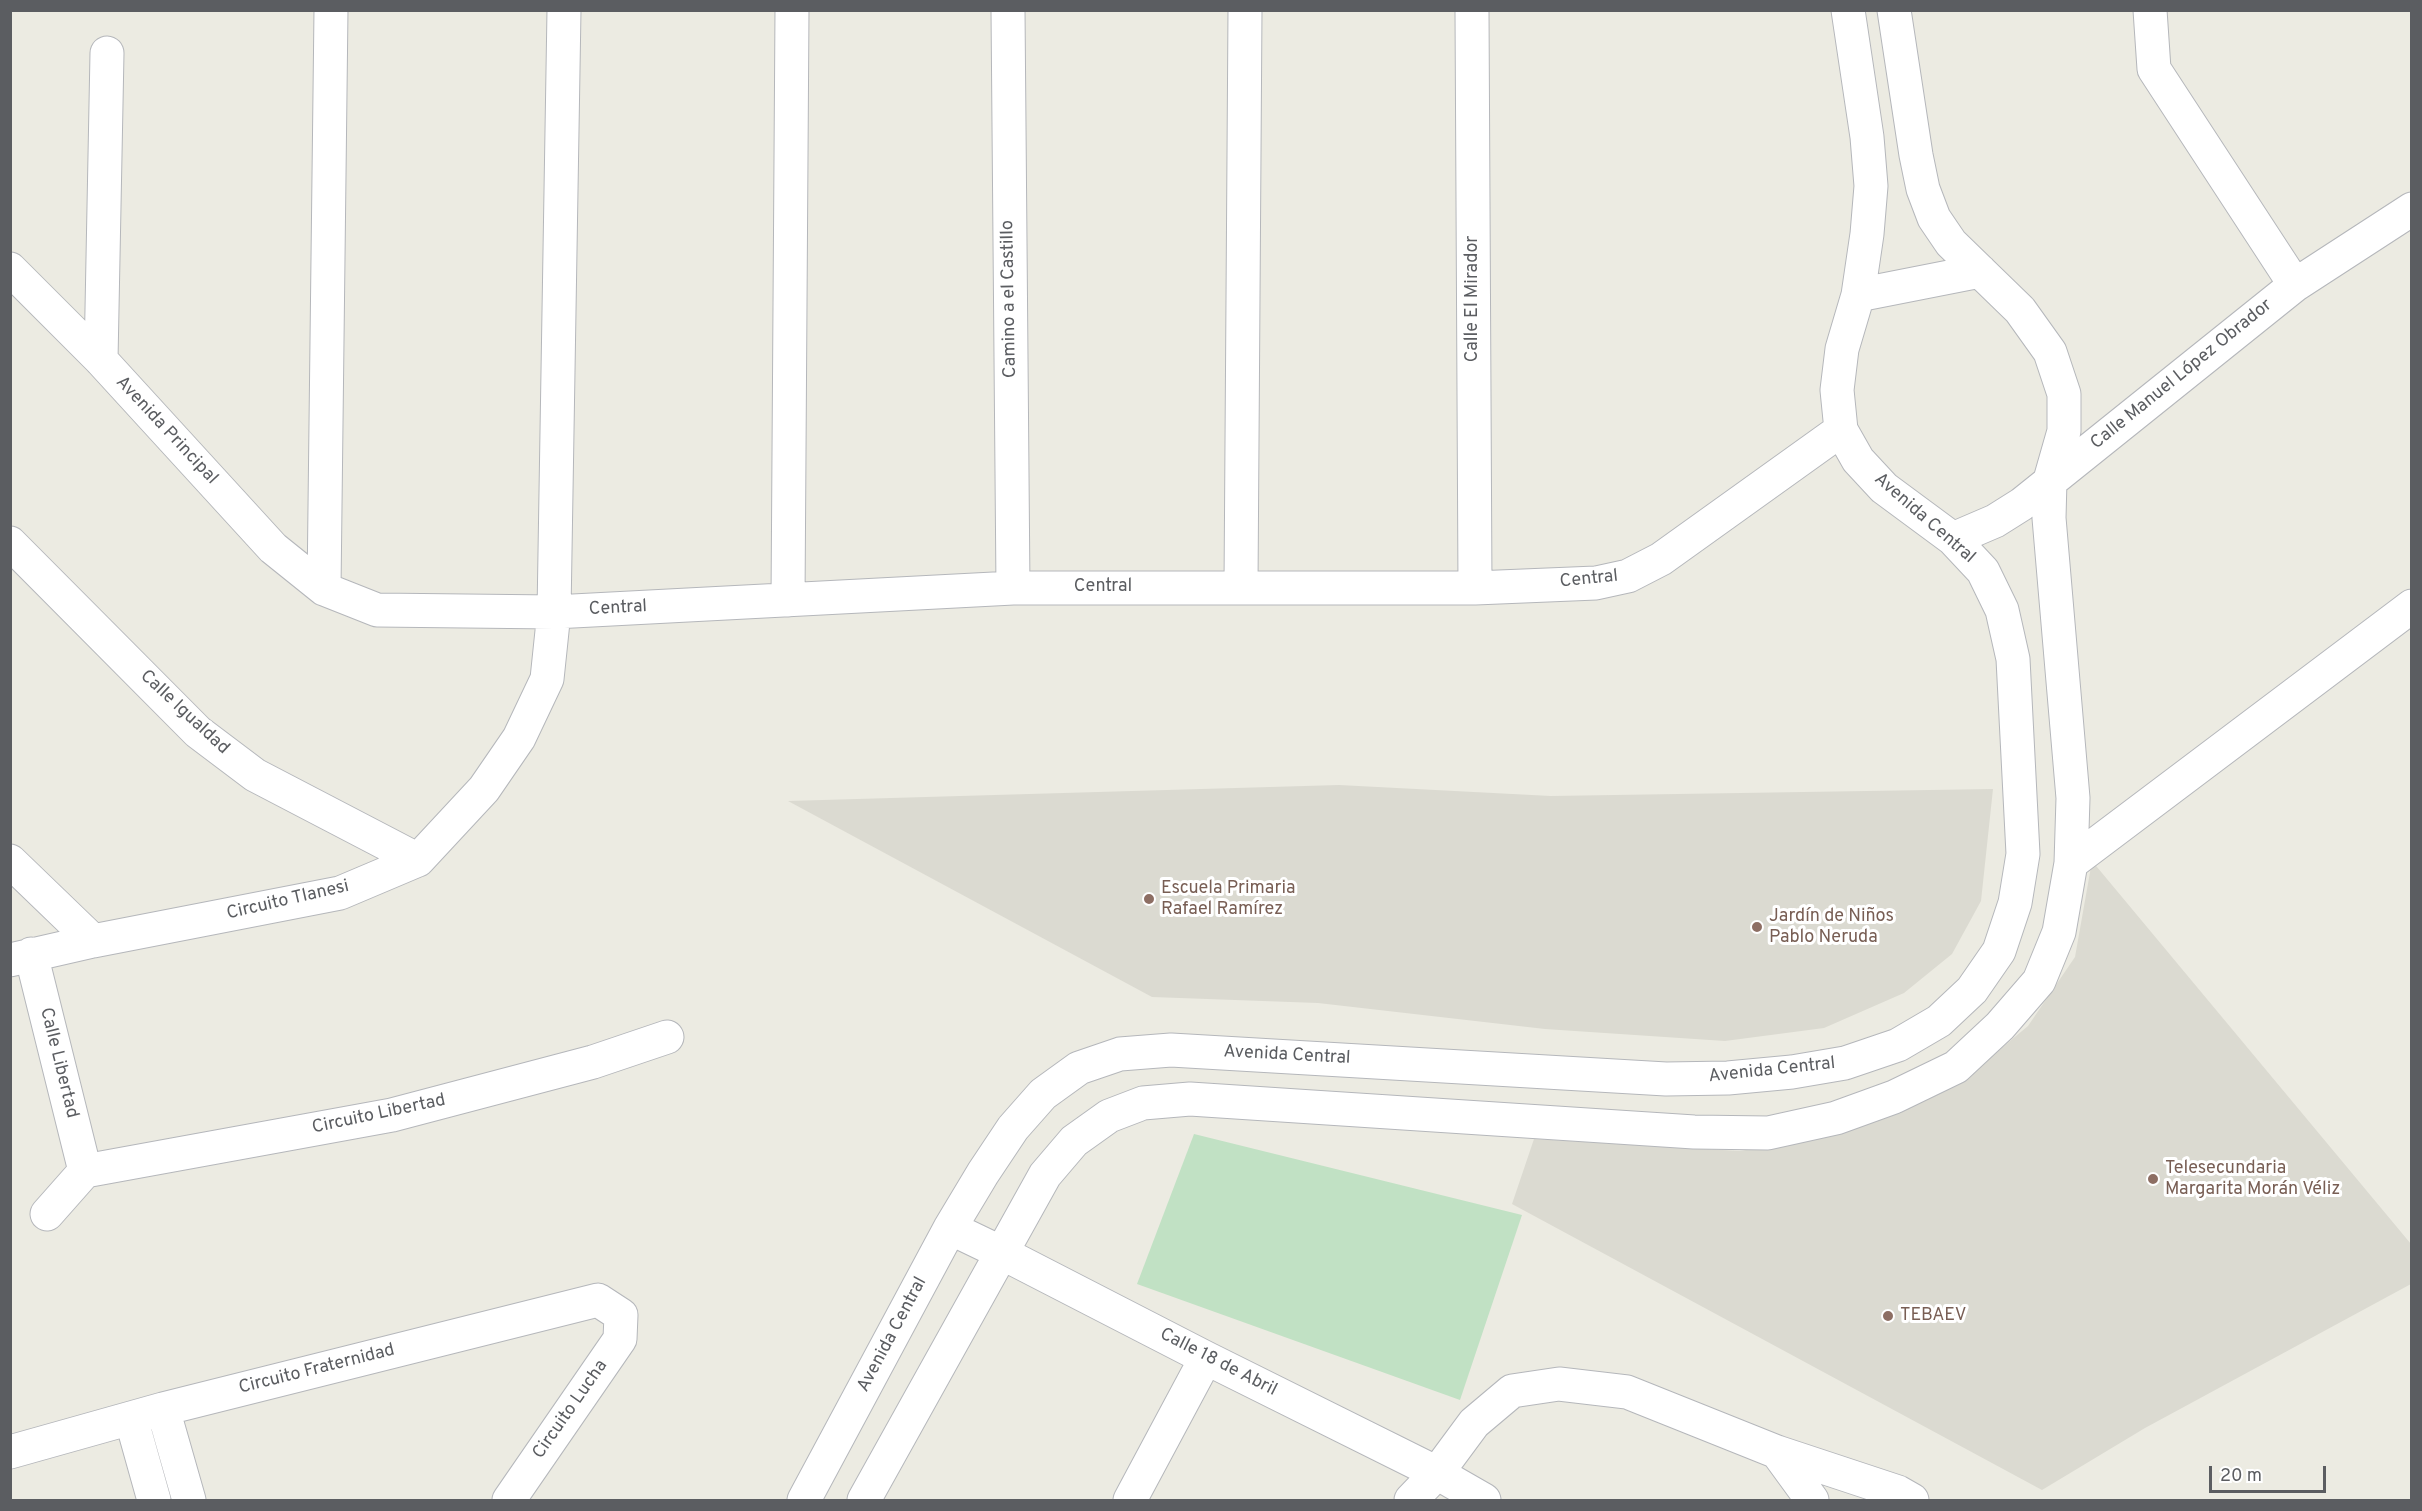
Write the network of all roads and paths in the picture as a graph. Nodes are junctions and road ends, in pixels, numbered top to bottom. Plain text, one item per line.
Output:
1 (331, 10) edge
2 (564, 10) edge
3 (792, 10) edge
4 (1008, 10) edge
5 (1245, 10) edge
6 (1472, 10) edge
7 (1848, 10) edge
8 (1894, 10) edge
9 (2150, 10) edge
10 (107, 52) dead end
11 (2412, 209) edge
12 (10, 269) edge
13 (1980, 271) junction
14 (2295, 285) junction
15 (1858, 295) junction
16 (101, 360) junction
17 (1840, 430) junction
18 (2050, 480) junction
19 (1953, 539) junction
20 (10, 543) edge
21 (1240, 586) junction
22 (1013, 588) junction
23 (1475, 588) junction
24 (324, 589) junction
25 (788, 600) junction
26 (2412, 606) edge
27 (554, 612) junction
28 (418, 860) junction
29 (10, 861) edge
30 (2071, 863) junction
31 (93, 941) junction
32 (21, 957) edge
33 (667, 1037) dead end
34 (85, 1171) junction
35 (47, 1214) dead end
36 (951, 1228) junction
37 (1002, 1252) junction
38 (621, 1315) joint
39 (1206, 1359) junction
40 (163, 1409) junction
41 (131, 1418) junction
42 (10, 1452) edge
43 (1777, 1452) junction
44 (1437, 1473) junction
45 (154, 1500) edge
46 (189, 1500) edge
47 (509, 1500) edge
48 (804, 1500) edge
49 (864, 1500) edge
50 (1130, 1500) edge
51 (1411, 1500) edge
52 (1484, 1500) edge
53 (1812, 1500) edge
54 (1912, 1500) edge

1 - 24 street
2 - 27 street, Circuito Tlanesi
3 - 25 street
4 - 22 street, Camino a el Castillo
5 - 21 street
6 - 23 street, Calle El Mirador
7 - 15 street, Avenida Central
8 - 13 street
9 - 14 street
10 - 16 street
11 - 14 street, Calle Manuel López Obrador
12 - 16 street, Avenida Principal
13 - 15 street
13 - 18 street
14 - 18 street, Calle Manuel López Obrador
15 - 17 street, Avenida Central
16 - 24 street, Avenida Principal
17 - 19 street, Avenida Central
17 - 23 street, Central
18 - 19 street, Calle Manuel López Obrador
18 - 30 street
19 - 36 street, Avenida Central
20 - 28 street, Calle Igualdad
21 - 22 street, Central
21 - 23 street, Central
22 - 25 street, Central
24 - 27 street, Central
25 - 27 street, Central
26 - 30 street
27 - 28 street, Circuito Tlanesi
28 - 31 street, Circuito Tlanesi
29 - 31 street
30 - 37 street
31 - 32 street, Circuito Tlanesi
32 - 34 street, Calle Libertad
33 - 34 street, Circuito Libertad
34 - 35 street
36 - 37 street, Calle 18 de Abril
36 - 48 street, Avenida Central
37 - 39 street, Calle 18 de Abril
37 - 49 street
38 - 40 street, Circuito Fraternidad
38 - 47 street, Circuito Lucha
39 - 44 street, Calle 18 de Abril
39 - 50 street
40 - 41 street, Circuito Fraternidad
40 - 46 street
41 - 42 street, Circuito Fraternidad
41 - 45 street
43 - 44 street
43 - 53 street
43 - 54 street
44 - 51 street
44 - 52 street, Calle 18 de Abril

